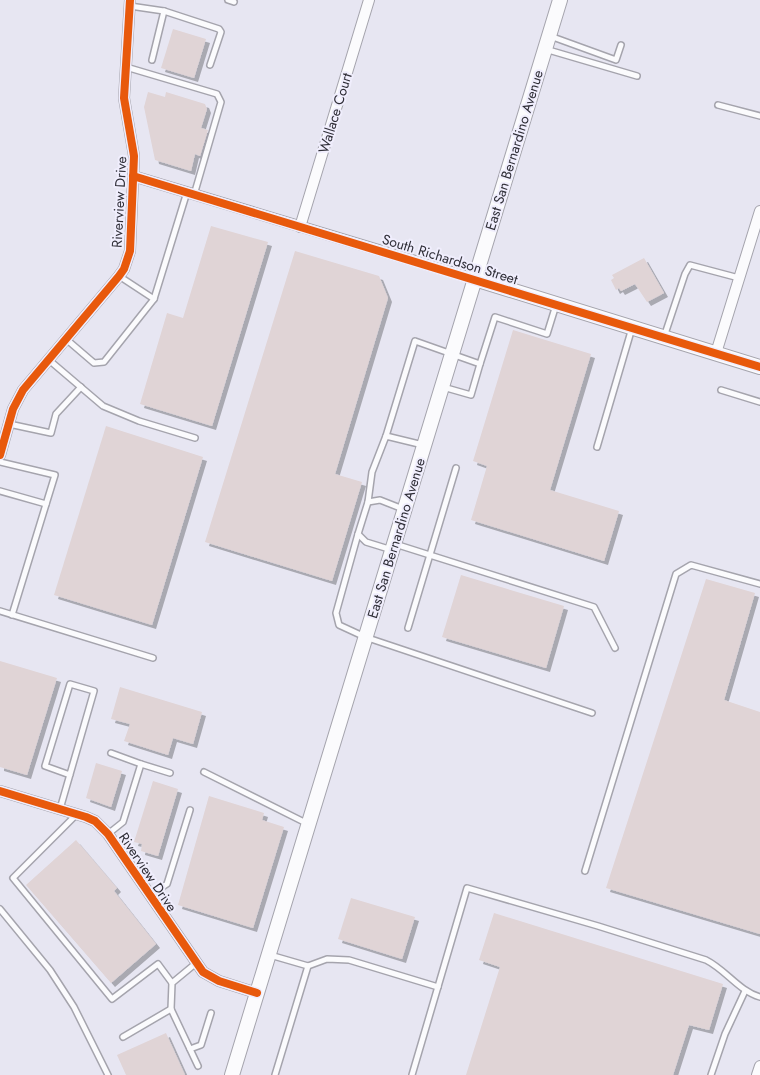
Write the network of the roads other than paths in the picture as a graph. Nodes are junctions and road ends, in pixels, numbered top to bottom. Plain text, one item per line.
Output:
1 (369, 0) edge
2 (560, 0) edge
3 (130, 3) edge
4 (164, 11) junction
5 (549, 36) junction
6 (621, 45) dead end
7 (545, 49) junction
8 (152, 60) dead end
9 (210, 66) dead end
10 (126, 67) junction
11 (637, 76) dead end
12 (718, 106) dead end
13 (760, 116) edge
14 (133, 176) junction
15 (191, 193) junction
16 (760, 211) edge
17 (300, 227) junction
18 (119, 276) junction
19 (739, 278) junction
20 (475, 279) junction
21 (154, 299) junction
22 (557, 304) junction
23 (633, 328) junction
24 (664, 337) junction
25 (66, 339) junction
26 (716, 353) junction
27 (452, 355) junction
28 (49, 360) junction
29 (480, 364) junction
30 (760, 367) edge
31 (442, 386) junction
32 (81, 387) junction
33 (722, 390) dead end
34 (760, 402) edge
35 (9, 424) junction
36 (386, 436) junction
37 (195, 438) dead end
38 (424, 446) junction
39 (598, 447) dead end
40 (0, 455) edge
41 (0, 462) edge
42 (456, 468) dead end
43 (0, 491) edge
44 (368, 502) junction
45 (46, 504) junction
46 (404, 510) junction
47 (358, 534) junction
48 (393, 547) junction
49 (430, 555) junction
50 (760, 584) edge
51 (0, 611) edge
52 (12, 615) junction
53 (408, 628) dead end
54 (366, 637) junction
55 (615, 648) dead end
56 (154, 658) dead end
57 (592, 713) dead end
58 (111, 754) dead end
59 (142, 764) junction
60 (204, 772) dead end
61 (170, 773) dead end
62 (70, 775) junction
63 (0, 791) edge
64 (59, 809) junction
65 (190, 810) dead end
66 (77, 814) junction
67 (308, 824) junction
68 (108, 834) junction
69 (585, 871) dead end
70 (149, 896) junction
71 (0, 909) edge
72 (269, 954) junction
73 (195, 964) junction
74 (308, 966) junction
75 (172, 983) junction
76 (438, 986) junction
77 (745, 992) junction
78 (257, 993) junction
79 (760, 997) edge
80 (171, 1008) junction
81 (211, 1012) dead end
82 (123, 1037) dead end
83 (190, 1049) junction
84 (198, 1066) dead end
85 (760, 1066) edge
86 (108, 1075) edge
87 (232, 1075) edge
88 (275, 1075) edge
89 (412, 1075) edge
90 (711, 1075) edge
91 (757, 1075) edge

1 - 17 street, Wallace Court
2 - 5 main road, East San Bernardino Avenue
3 - 4 lane
3 - 10 street, Riverview Drive
4 - 8 lane
4 - 9 lane
5 - 6 lane
5 - 7 main road, East San Bernardino Avenue
7 - 11 lane
7 - 20 main road, East San Bernardino Avenue
10 - 14 street, Riverview Drive
10 - 15 lane
12 - 13 lane
14 - 15 street, South Richardson Street
14 - 18 street, Riverview Drive
15 - 17 street, South Richardson Street
15 - 21 lane
16 - 19 street
17 - 20 street, South Richardson Street
18 - 21 lane
18 - 25 street, Riverview Drive
19 - 24 lane
19 - 26 street
20 - 22 main road, South Richardson Street
20 - 27 main road, East San Bernardino Avenue
21 - 25 lane
22 - 23 main road, South Richardson Street
22 - 29 lane
23 - 24 main road, South Richardson Street
23 - 39 lane
24 - 26 main road, South Richardson Street
25 - 28 street, Riverview Drive
26 - 30 main road, South Richardson Street
27 - 29 lane
27 - 31 main road, East San Bernardino Avenue
27 - 36 lane
28 - 32 lane
28 - 35 street, Riverview Drive
29 - 31 lane
31 - 38 main road, East San Bernardino Avenue
32 - 35 lane
32 - 37 lane
33 - 34 lane
35 - 40 street, Riverview Drive
36 - 38 lane
36 - 44 lane
38 - 46 main road, East San Bernardino Avenue
41 - 45 lane
42 - 49 lane
43 - 45 lane
44 - 46 lane
44 - 47 lane
45 - 52 lane
46 - 48 main road, East San Bernardino Avenue
47 - 48 lane
47 - 54 lane
48 - 49 lane
48 - 54 main road, East San Bernardino Avenue
49 - 53 lane
49 - 55 lane
50 - 69 lane
51 - 52 lane
52 - 56 lane
54 - 57 lane
54 - 67 main road, East San Bernardino Avenue
58 - 59 lane
59 - 61 lane
59 - 68 lane
60 - 67 lane
62 - 62 lane
62 - 64 lane
63 - 64 street, Riverview Drive
64 - 66 street, Riverview Drive
65 - 70 lane
66 - 68 street, Riverview Drive
66 - 75 lane
67 - 72 main road, East San Bernardino Avenue
68 - 70 street, Riverview Drive
70 - 73 street, Riverview Drive
71 - 86 lane
72 - 74 lane
72 - 78 main road, East San Bernardino Avenue
73 - 75 lane
73 - 78 street, Riverview Drive
74 - 76 lane
74 - 88 lane
75 - 80 lane
76 - 77 lane
76 - 89 lane
77 - 79 lane
77 - 90 lane
78 - 87 main road, East San Bernardino Avenue
80 - 82 lane
80 - 83 lane
81 - 83 lane
83 - 84 lane
85 - 91 street

